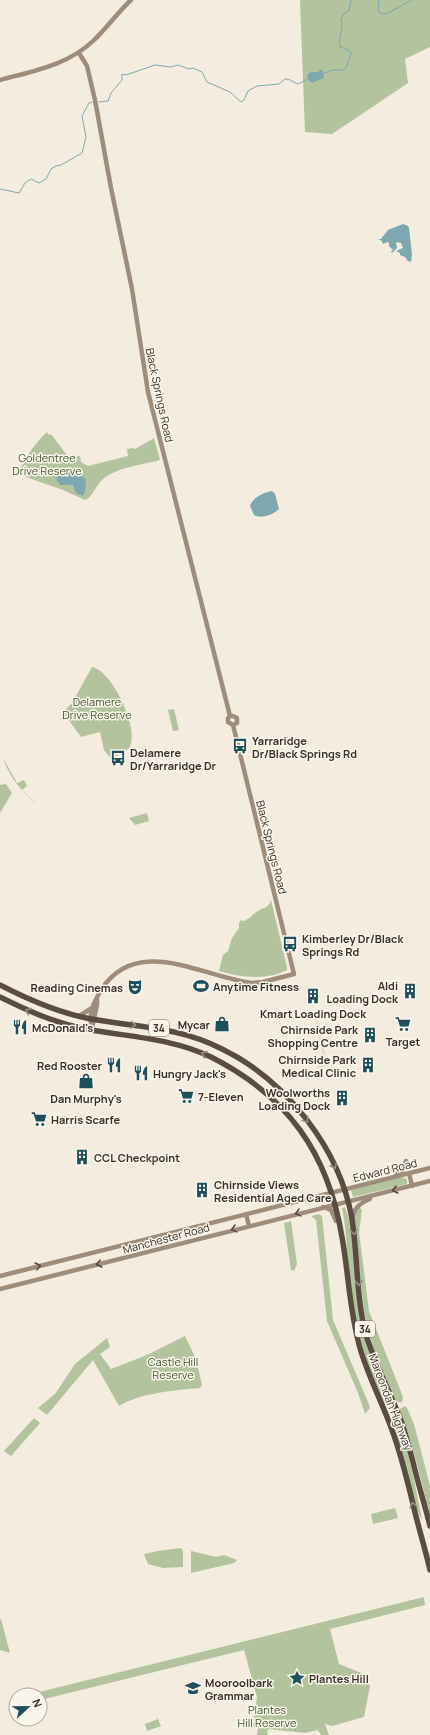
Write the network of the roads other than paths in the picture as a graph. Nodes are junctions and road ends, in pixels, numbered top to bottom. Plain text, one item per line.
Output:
1 (131, 0) edge
2 (79, 53) junction
3 (0, 80) edge
4 (0, 985) edge
5 (0, 997) edge
6 (97, 999) junction
7 (92, 1008) junction
8 (79, 1016) junction
9 (92, 1019) junction
10 (92, 1030) junction
11 (406, 1162) dead end
12 (430, 1168) edge
13 (409, 1173) junction
14 (430, 1181) edge
15 (371, 1182) junction
16 (412, 1186) junction
17 (343, 1189) junction
18 (332, 1192) junction
19 (378, 1194) junction
20 (348, 1202) junction
21 (336, 1204) junction
22 (323, 1207) junction
23 (246, 1214) junction
24 (352, 1219) junction
25 (249, 1226) junction
26 (343, 1240) junction
27 (0, 1276) edge
28 (0, 1289) edge
29 (418, 1523) junction
30 (429, 1523) edge
31 (430, 1570) edge

1 - 2 main road
2 - 3 main road
2 - 6 main road, Black Springs Road
4 - 8 highway, Maroondah Highway / 34
10 -> 5 highway, Maroondah Highway / 34
6 - 7 main road
6 - 9 main road
7 - 8 main road
7 - 9 main road
8 - 9 highway, Maroondah Highway / 34
9 - 10 main road
9 -> 17 highway, Maroondah Highway / 34
18 -> 10 highway, Maroondah Highway / 34
11 - 15 main road
12 - 13 main road, Edward Road
13 - 15 main road, Edward Road
13 - 16 main road
14 - 16 main road, Edward Road
15 - 17 main road, Edward Road
16 -> 19 main road, Edward Road
17 - 18 main road, Edward Road
17 - 20 highway, Maroondah Highway / 34
18 - 21 highway, Maroondah Highway / 34
18 - 23 main road, Manchester Road
19 - 20 main road, Edward Road
19 - 24 main road
20 - 21 main road, Edward Road
20 - 24 highway, Maroondah Highway / 34
21 - 22 main road, Manchester Road
21 - 26 highway, Maroondah Highway / 34
22 -> 25 main road, Manchester Road
22 - 26 main road
23 - 25 main road
27 -> 23 main road, Manchester Road
24 -> 30 highway, Maroondah Highway / 34
25 -> 28 main road, Manchester Road
29 -> 26 highway, Maroondah Highway / 34
29 - 30 highway
29 - 31 highway, Maroondah Highway / 34

